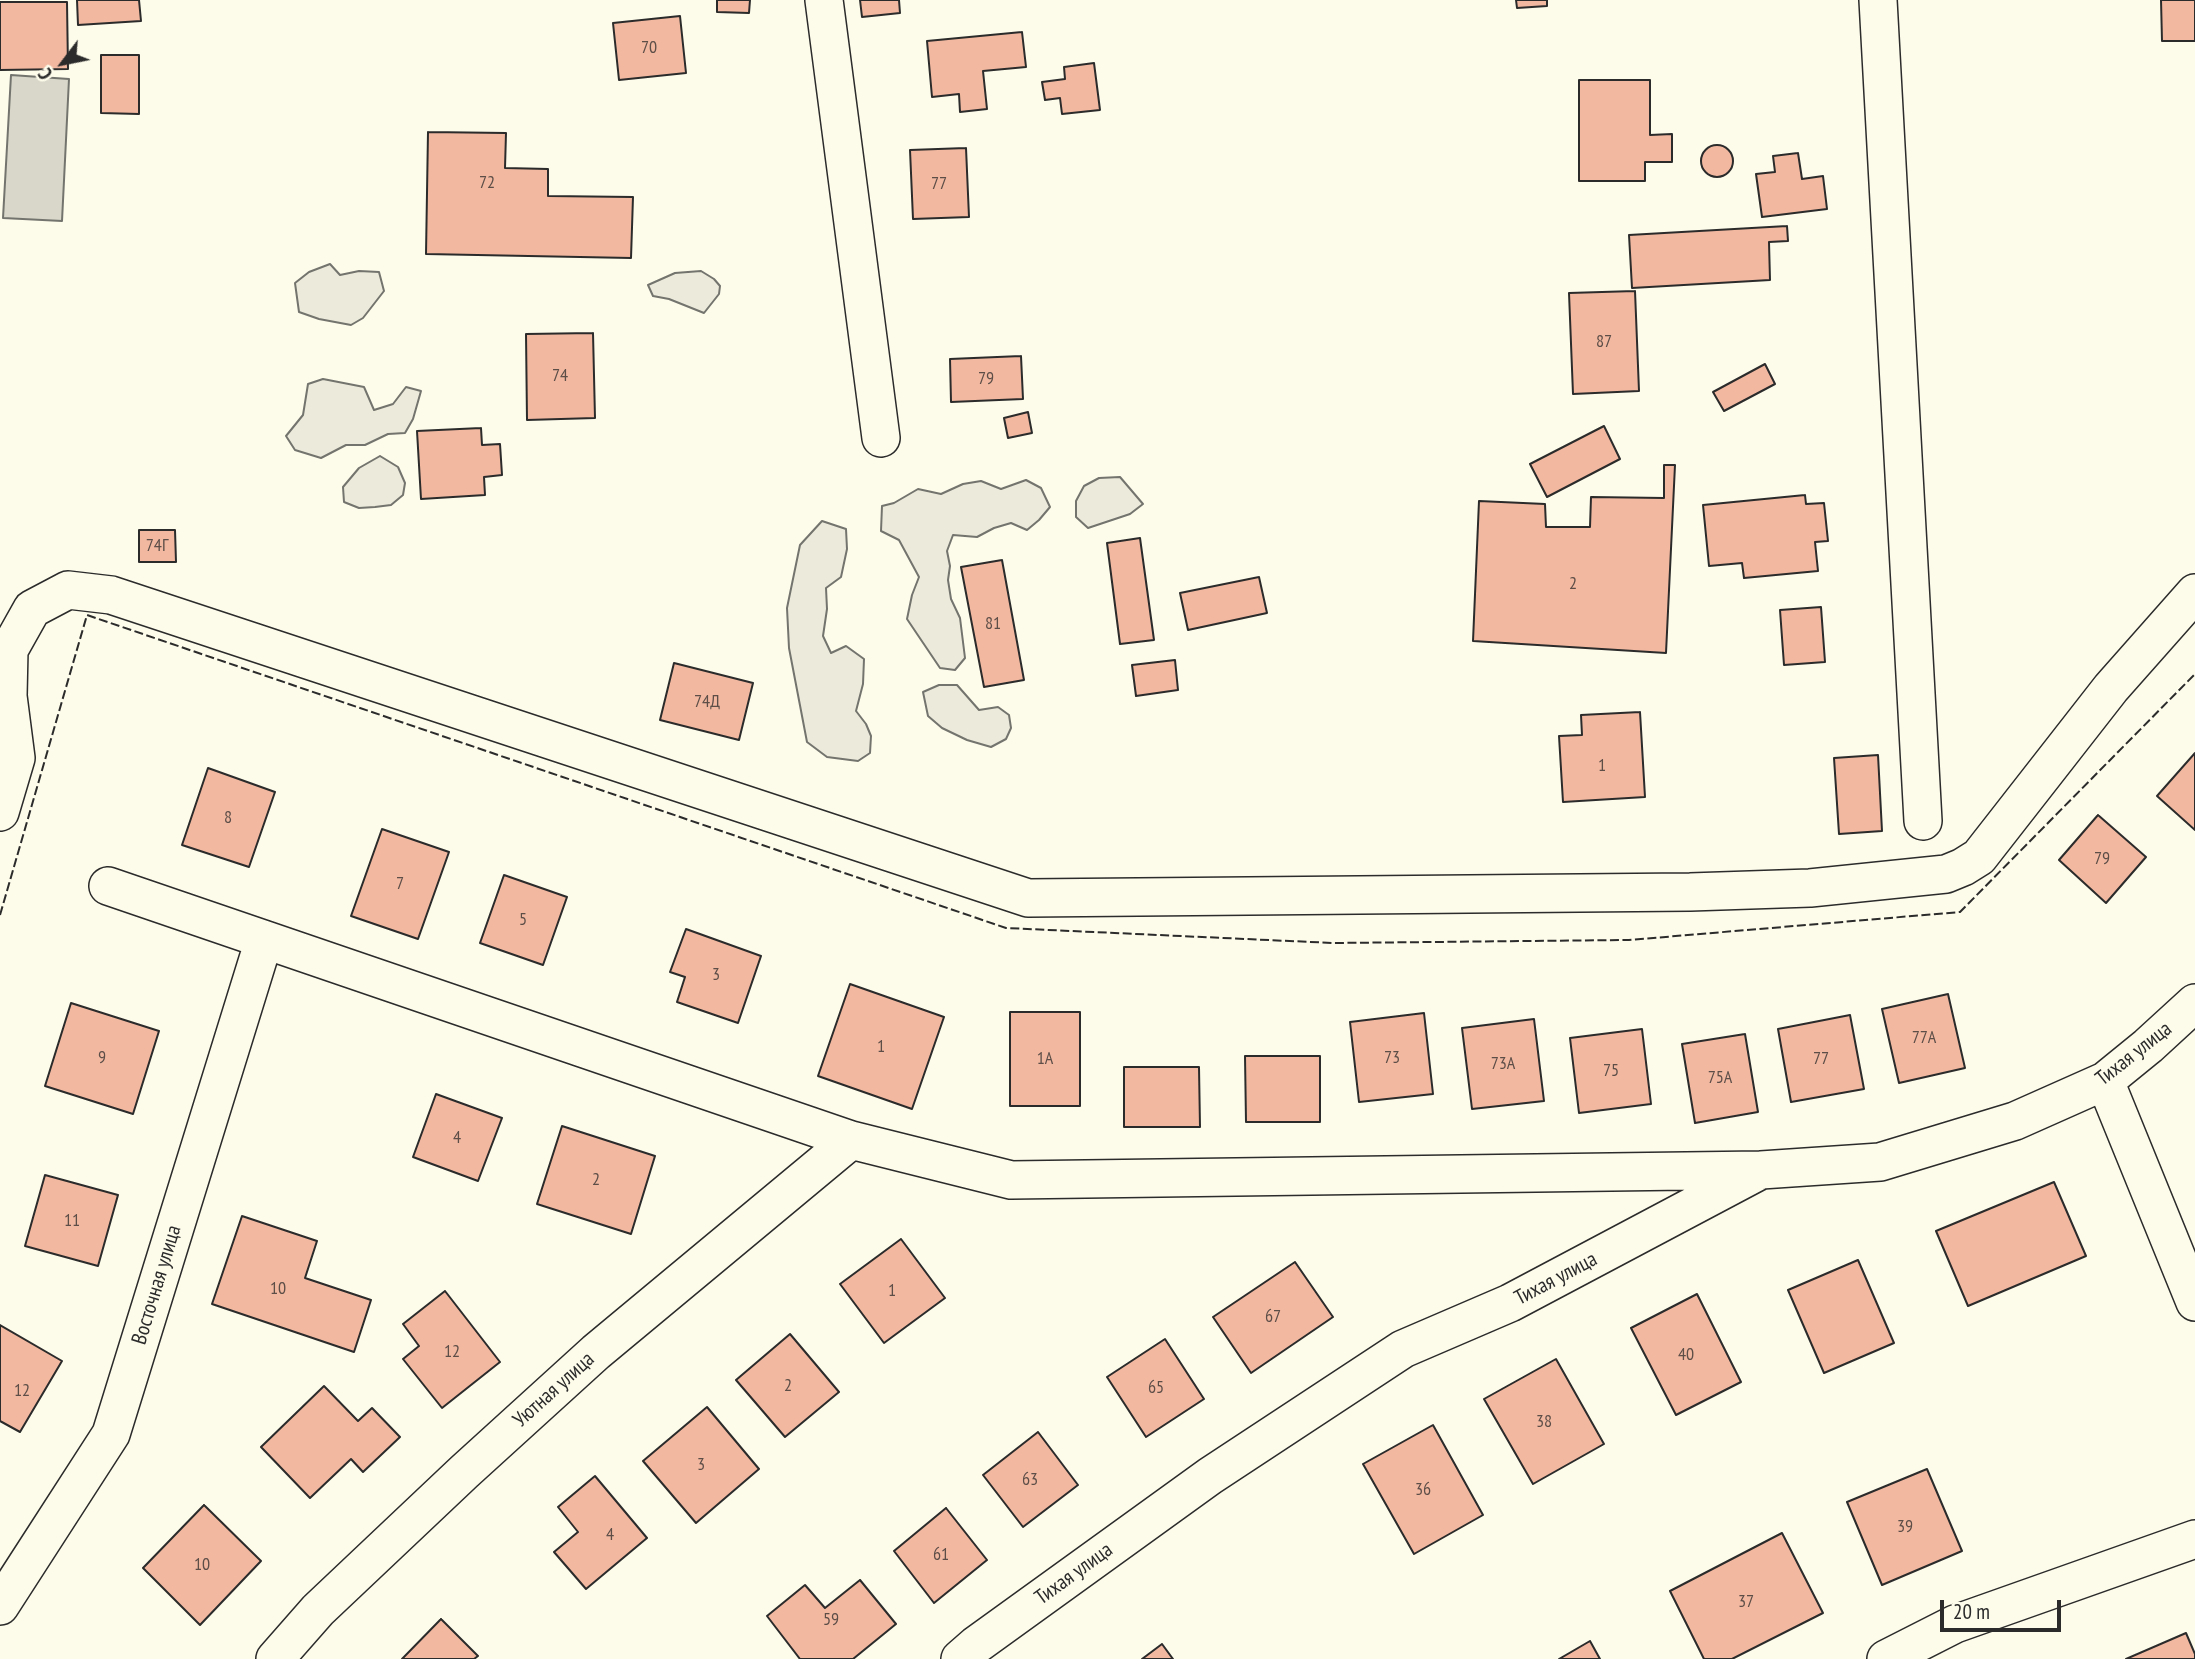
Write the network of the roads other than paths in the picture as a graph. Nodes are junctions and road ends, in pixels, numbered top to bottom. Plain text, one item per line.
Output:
1 (824, 0) edge
2 (1878, 0) edge
3 (881, 438) dead end
4 (2195, 593) edge
5 (0, 812) edge
6 (1923, 821) dead end
7 (107, 886) dead end
8 (264, 940) junction
9 (2195, 1003) edge
10 (2105, 1081) junction
11 (851, 1140) junction
12 (1761, 1170) junction
13 (2195, 1302) edge
14 (2195, 1539) edge
15 (0, 1606) edge
16 (275, 1659) edge
17 (960, 1659) edge
18 (1886, 1659) edge

1 - 3 street
2 - 6 street
4 - 5 street
7 - 8 street
8 - 11 street
8 - 15 street, Восточная улица
9 - 10 street, Тихая улица
10 - 12 street, Тихая улица
10 - 13 street
11 - 12 street
11 - 16 street, Уютная улица
12 - 17 street, Тихая улица
14 - 18 street

